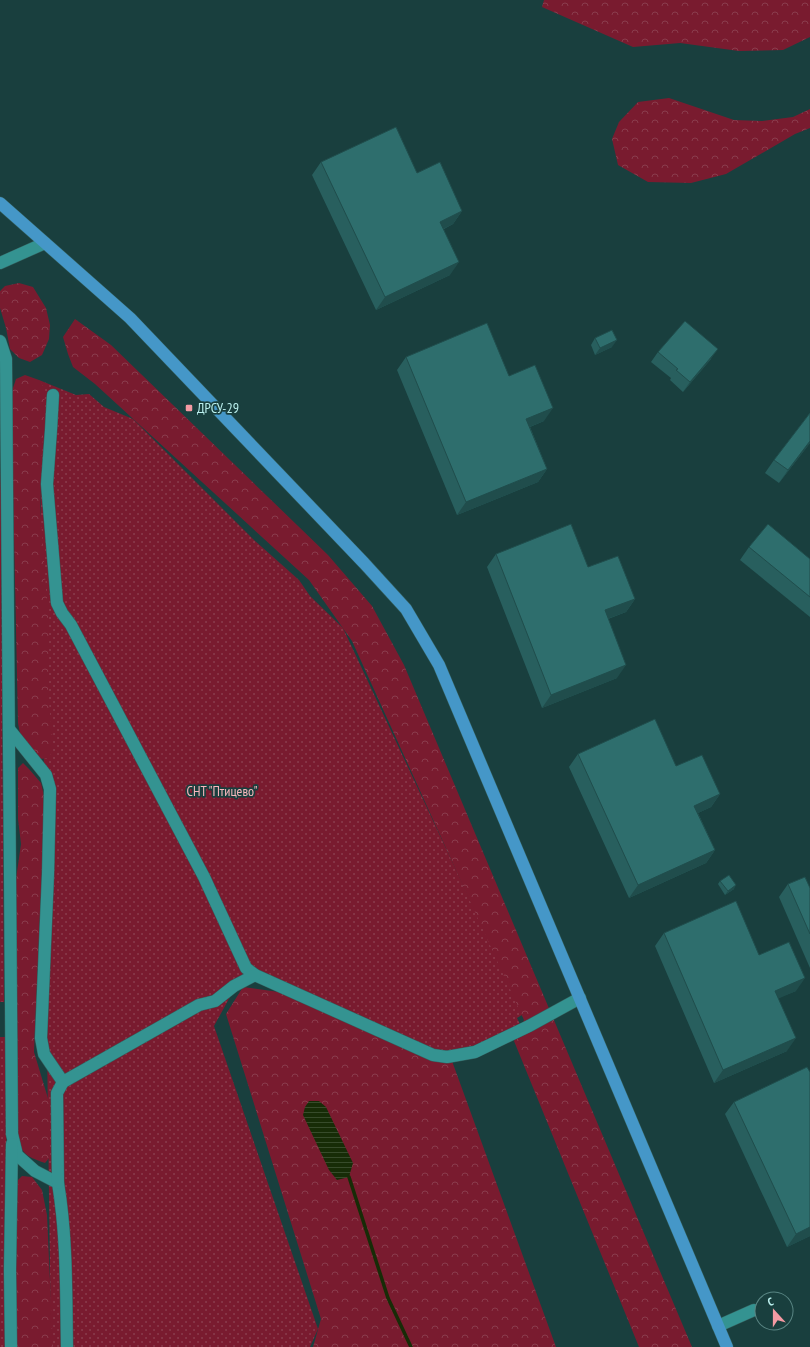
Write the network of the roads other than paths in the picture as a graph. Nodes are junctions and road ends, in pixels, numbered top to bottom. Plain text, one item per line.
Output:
1 (0, 203) edge
2 (45, 243) junction
3 (0, 263) edge
4 (0, 341) edge
5 (53, 395) dead end
6 (9, 729) junction
7 (255, 975) junction
8 (580, 998) junction
9 (6, 1035) edge
10 (63, 1082) junction
11 (12, 1134) junction
12 (58, 1183) junction
13 (754, 1310) dead end
14 (718, 1326) junction
15 (11, 1347) edge
16 (67, 1347) edge
17 (727, 1347) edge

1 - 2 main road
2 - 3 street
2 - 8 main road
4 - 6 street
5 - 7 street
6 - 9 street
6 - 10 street
7 - 8 street
7 - 10 street
8 - 14 main road
9 - 11 street
10 - 12 street
11 - 12 street
11 - 15 street
12 - 16 street
13 - 14 street
14 - 17 main road

